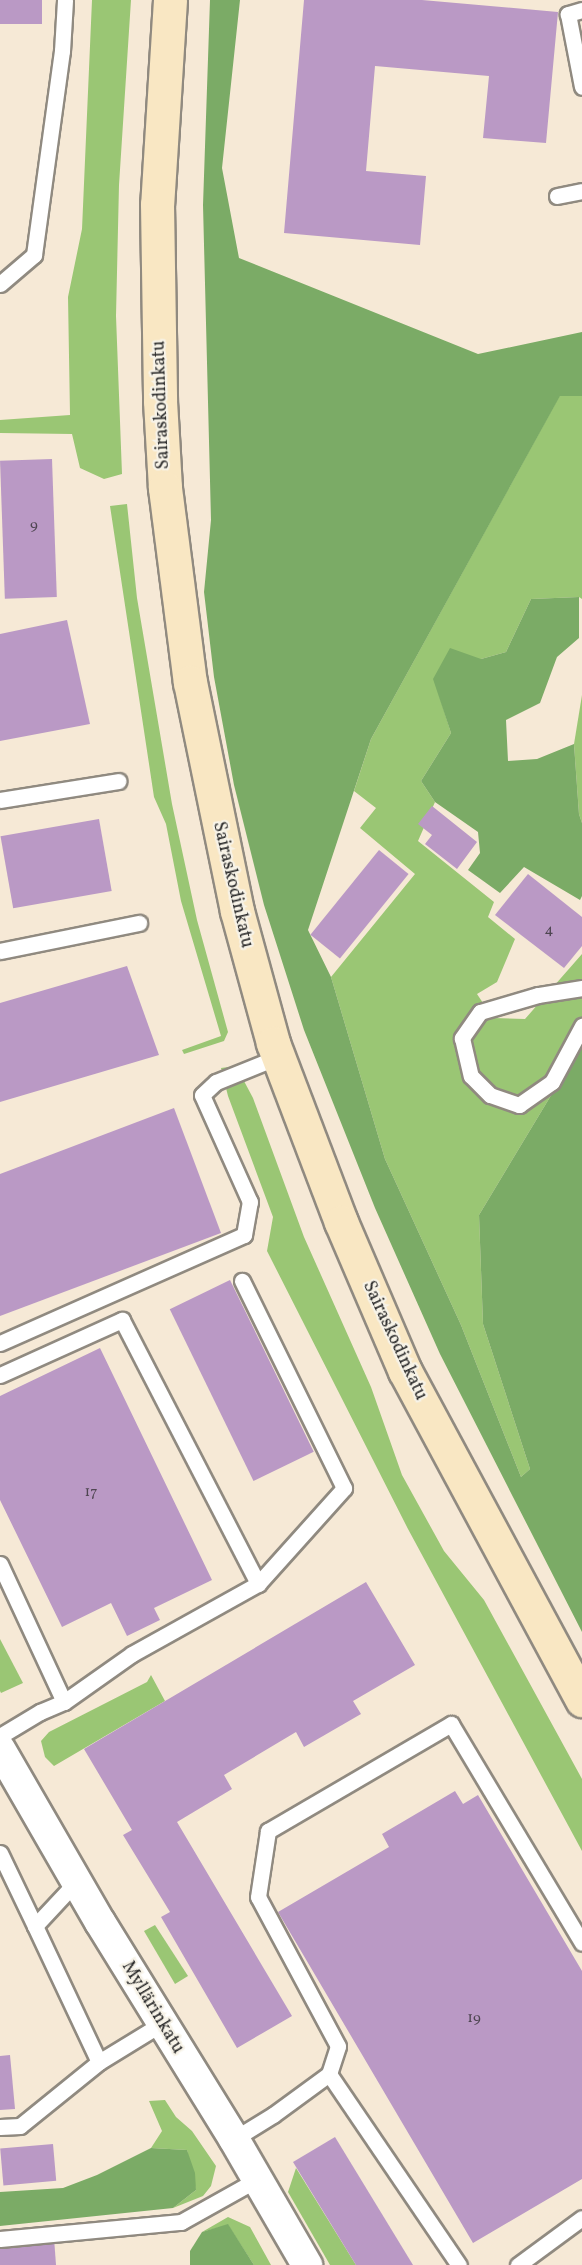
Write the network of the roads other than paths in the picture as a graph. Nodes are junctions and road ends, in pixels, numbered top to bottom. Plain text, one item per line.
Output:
1 (65, 0) edge
2 (170, 0) edge
3 (582, 10) edge
4 (582, 87) edge
5 (582, 191) edge
6 (557, 196) dead end
7 (0, 284) edge
8 (118, 781) dead end
9 (0, 800) edge
10 (139, 923) dead end
11 (0, 951) edge
12 (582, 987) edge
13 (582, 1026) edge
14 (278, 1057) junction
15 (242, 1281) dead end
16 (0, 1343) edge
17 (0, 1375) edge
18 (0, 1564) edge
19 (258, 1584) junction
20 (582, 1700) edge
21 (64, 1702) junction
22 (0, 1736) edge
23 (0, 1749) edge
24 (0, 1853) edge
25 (76, 1882) junction
26 (35, 1926) junction
27 (582, 1943) edge
28 (161, 2024) junction
29 (99, 2062) junction
30 (329, 2074) junction
31 (0, 2127) edge
32 (234, 2139) junction
33 (256, 2180) junction
34 (582, 2218) edge
35 (0, 2239) edge
36 (307, 2265) edge
37 (459, 2265) edge
38 (518, 2265) edge

1 - 7 lane
2 - 14 main road, Sairaskodinkatu
3 - 4 lane
5 - 6 lane
8 - 9 lane
10 - 11 lane
12 - 13 lane
14 - 16 lane
14 - 20 main road, Sairaskodinkatu
15 - 19 lane
17 - 19 lane
18 - 21 lane
19 - 21 lane
21 - 22 lane
23 - 25 street, Myllärinkatu
24 - 26 lane
25 - 26 lane
25 - 28 street, Myllärinkatu
26 - 29 lane
27 - 30 lane
28 - 29 lane
28 - 32 street, Myllärinkatu
29 - 31 lane
30 - 32 lane
30 - 37 lane
32 - 33 street, Myllärinkatu
33 - 35 lane
33 - 36 street, Myllärinkatu
34 - 38 lane

